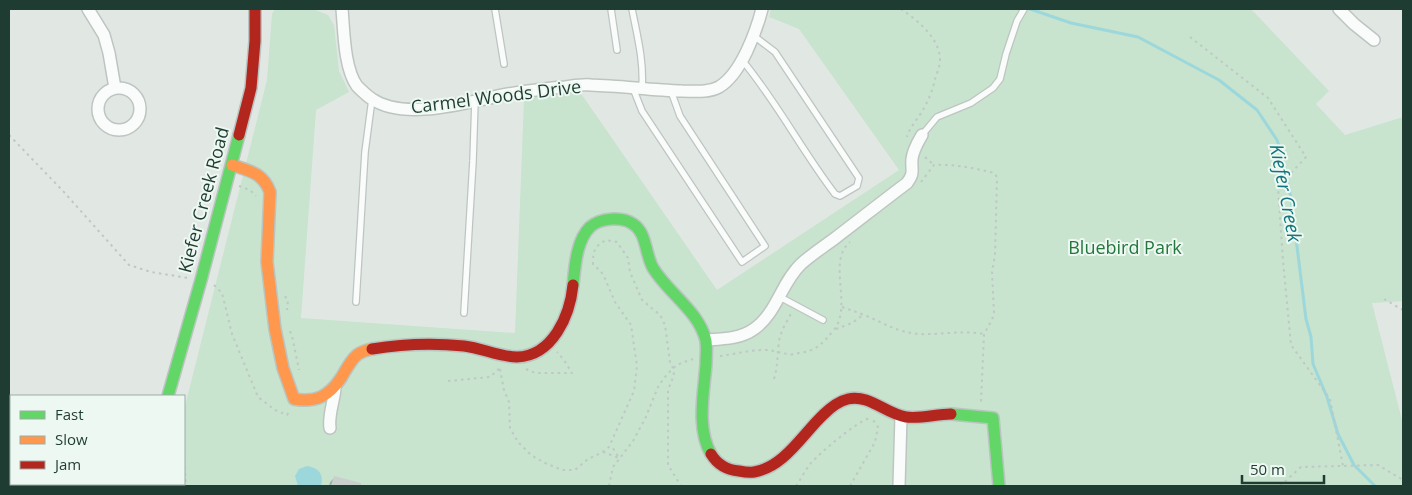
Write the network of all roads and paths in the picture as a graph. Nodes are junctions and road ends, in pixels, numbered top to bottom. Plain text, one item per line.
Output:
1 (88, 9) edge
2 (255, 9) edge
3 (342, 9) edge
4 (495, 9) edge
5 (611, 9) edge
6 (632, 9) edge
7 (762, 9) edge
8 (901, 9) edge
9 (1024, 9) edge
10 (1338, 9) edge
11 (754, 36) junction
12 (1190, 37) dead end
13 (1374, 40) dead end
14 (617, 50) dead end
15 (742, 60) junction
16 (504, 64) dead end
17 (115, 88) dead end
18 (637, 89) junction
19 (671, 91) junction
20 (372, 99) junction
21 (475, 101) junction
22 (9, 135) edge
23 (922, 135) joint
24 (914, 152) junction
25 (232, 165) junction
26 (202, 280) junction
27 (780, 297) junction
28 (1384, 299) dead end
29 (356, 302) dead end
30 (795, 305) junction
31 (842, 307) dead end
32 (1403, 310) edge
33 (464, 313) dead end
34 (864, 314) junction
35 (823, 320) dead end
36 (834, 330) dead end
37 (984, 334) junction
38 (706, 340) junction
39 (500, 369) dead end
40 (774, 378) dead end
41 (335, 388) junction
42 (168, 395) edge
43 (294, 399) junction
44 (901, 416) junction
45 (980, 417) junction
46 (330, 428) dead end
47 (611, 444) junction
48 (603, 452) junction
49 (1343, 466) junction
50 (185, 473) edge
51 (1403, 480) edge
52 (186, 486) edge
53 (681, 486) edge
54 (796, 486) edge
55 (850, 486) edge
56 (899, 486) edge
57 (999, 486) edge
58 (1280, 486) edge

1 - 17 street
2 - 25 street, Kiefer Creek Road
3 - 20 street, Carmel Woods Drive
4 - 16 lane
5 - 14 lane
6 - 18 lane
7 - 11 street, Carmel Woods Drive
8 - 24 path
9 - 23 lane
10 - 13 street
11 - 15 street, Carmel Woods Drive
11 - 15 lane
12 - 49 path
15 - 19 street, Carmel Woods Drive
18 - 19 street, Carmel Woods Drive
18 - 19 lane
18 - 21 street, Carmel Woods Drive
20 - 21 street, Carmel Woods Drive
20 - 29 lane
21 - 33 lane
22 - 26 path
23 - 24 street
24 - 27 street
24 - 37 path
25 - 26 street, Kiefer Creek Road
25 - 43 street
26 - 42 street, Kiefer Creek Road
26 - 43 path
27 - 30 lane
27 - 38 street
28 - 32 path
30 - 35 lane
30 - 40 path
31 - 34 path
34 - 36 path
34 - 37 path
37 - 45 path
38 - 41 street
38 - 44 street
39 - 48 path
41 - 43 street
41 - 46 street
44 - 45 street
44 - 56 street
45 - 57 street
47 - 48 path
47 - 48 path
47 - 53 path
49 - 51 path
49 - 58 path
50 - 52 path
54 - 55 path

